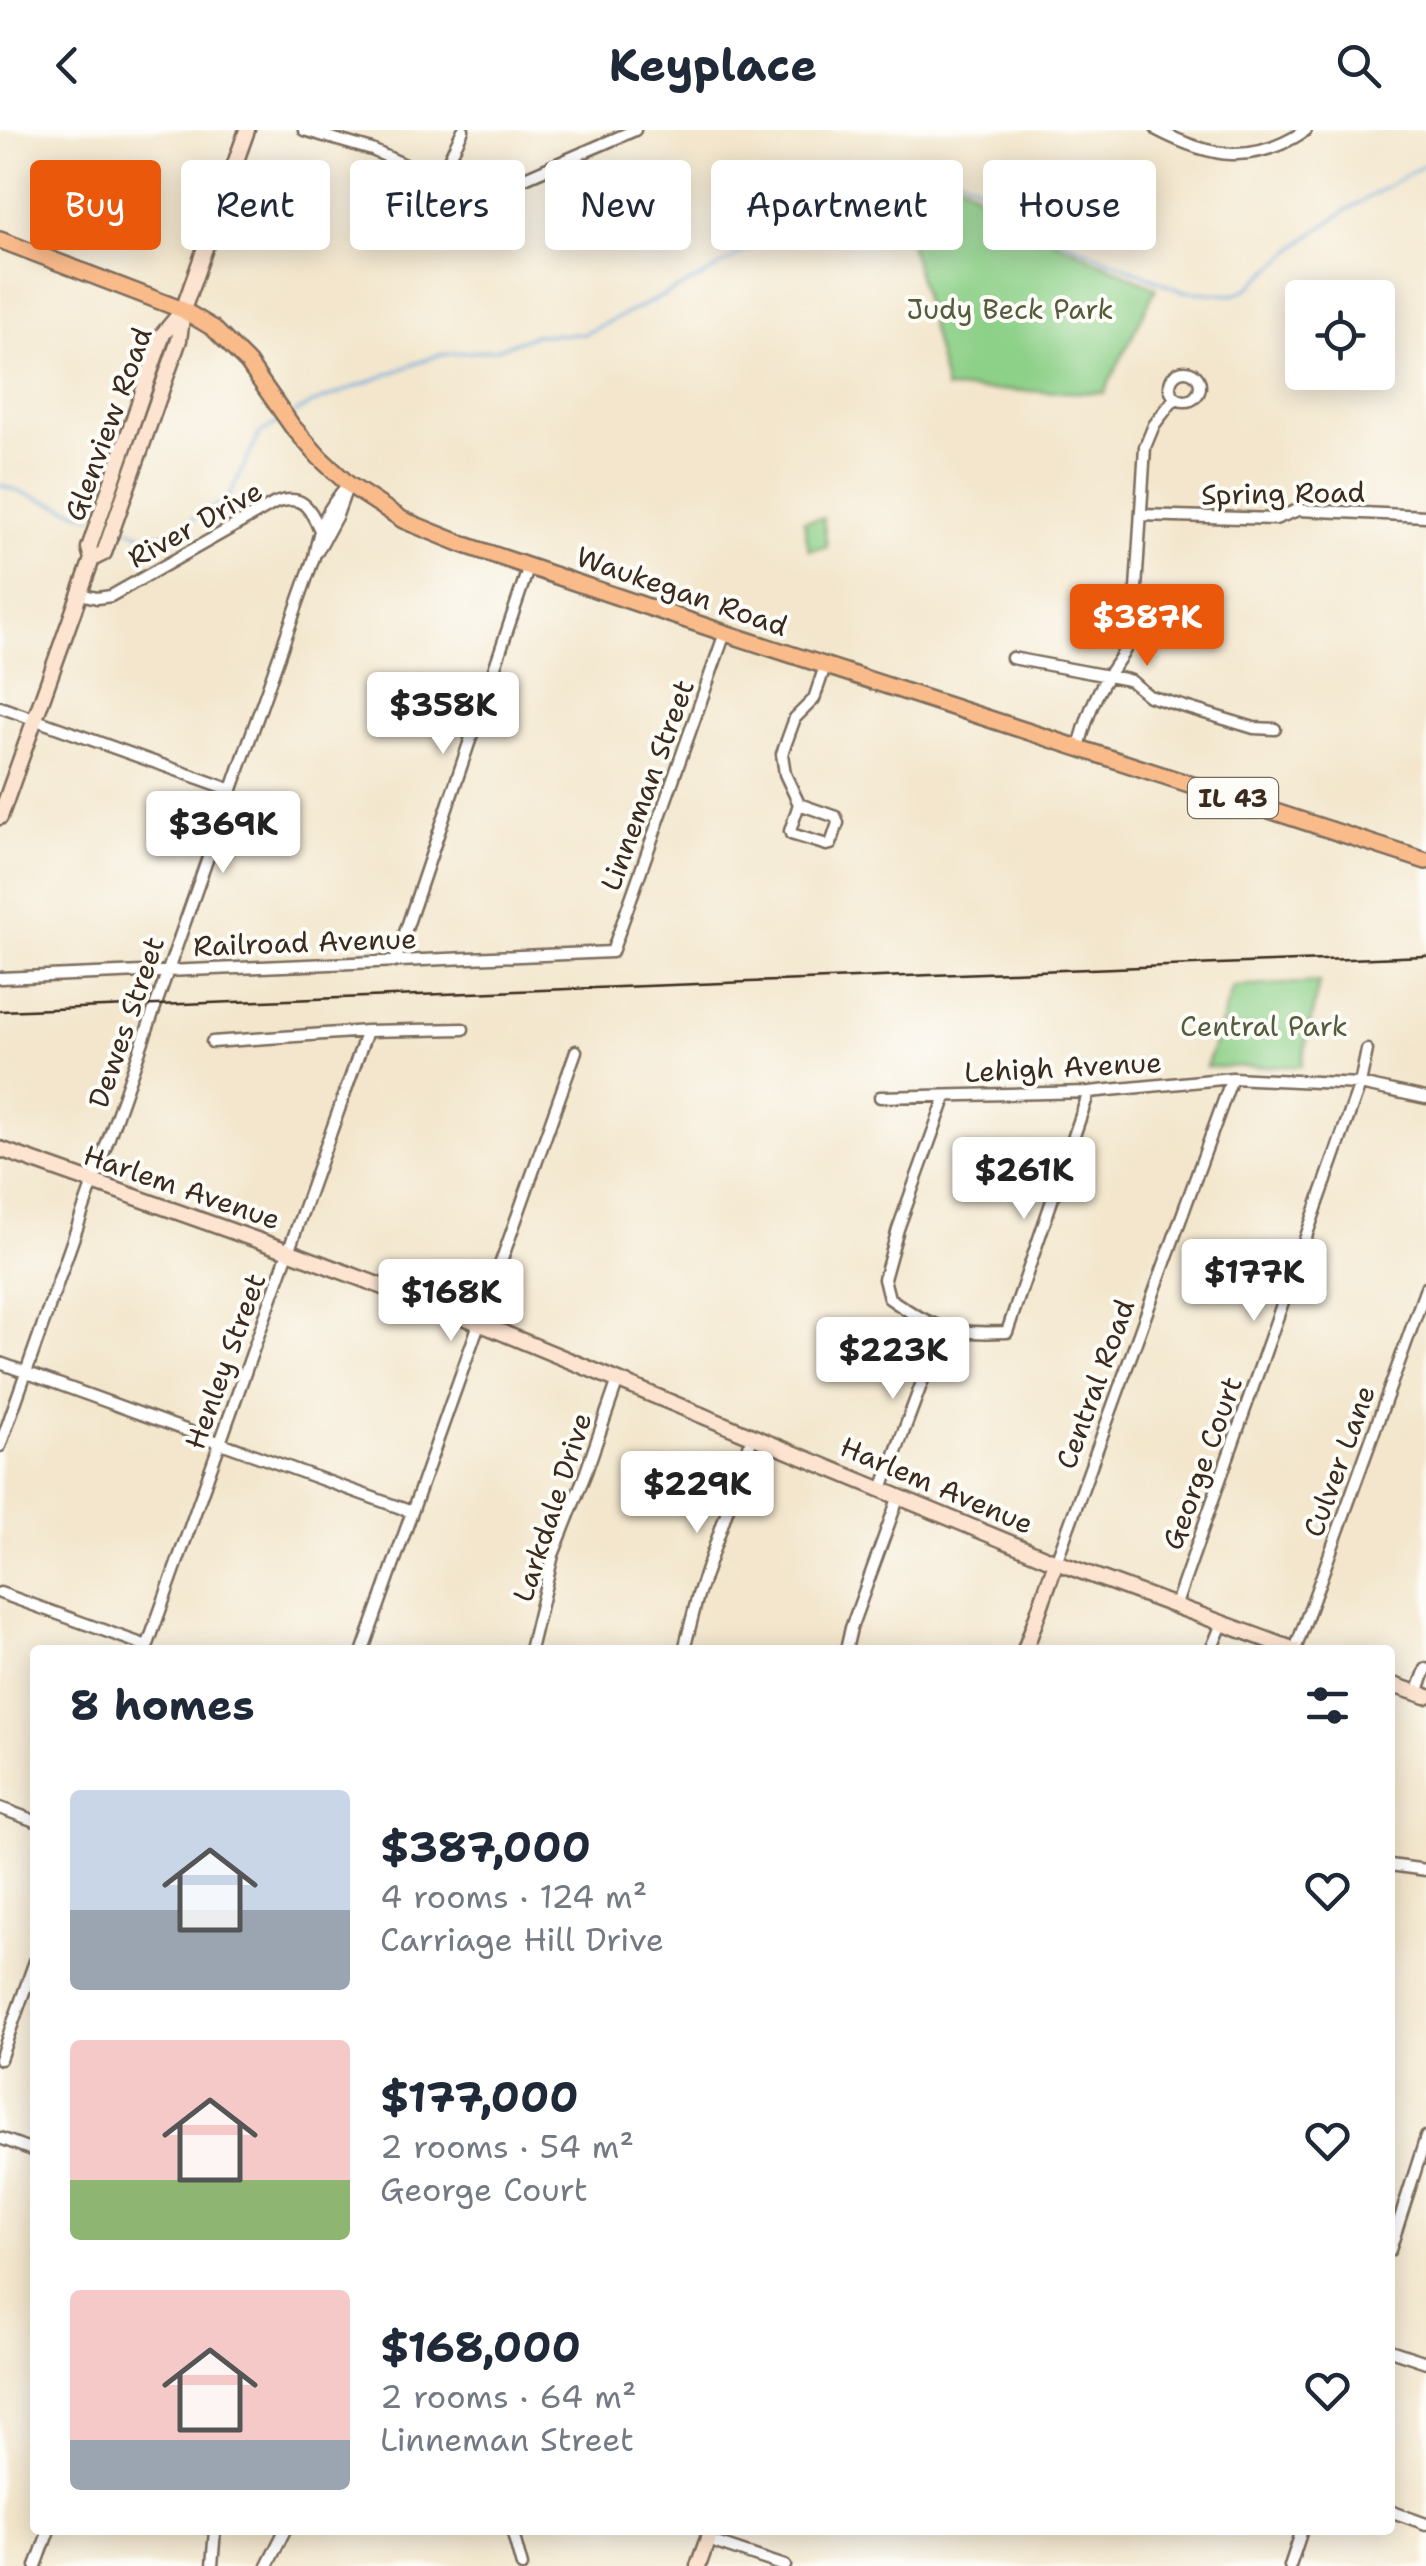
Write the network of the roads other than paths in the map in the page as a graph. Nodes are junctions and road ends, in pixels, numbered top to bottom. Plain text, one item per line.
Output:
1 (248, 130) edge
2 (304, 130) edge
3 (464, 130) edge
4 (636, 130) edge
5 (1157, 130) edge
6 (1306, 130) edge
7 (394, 160) edge
8 (449, 160) edge
9 (525, 179) edge
10 (0, 240) edge
11 (183, 310) junction
12 (1175, 398) dead end
13 (348, 484) junction
14 (1141, 515) junction
15 (1426, 516) edge
16 (319, 528) junction
17 (102, 536) junction
18 (314, 557) junction
19 (529, 566) junction
20 (80, 594) junction
21 (725, 633) junction
22 (1012, 658) dead end
23 (825, 666) junction
24 (1106, 677) junction
25 (0, 707) edge
26 (34, 719) junction
27 (1275, 729) dead end
28 (1078, 747) junction
29 (232, 790) junction
30 (800, 804) junction
31 (0, 817) edge
32 (1426, 861) edge
33 (612, 952) joint
34 (395, 962) junction
35 (169, 970) junction
36 (0, 978) edge
37 (463, 1029) dead end
38 (366, 1031) junction
39 (212, 1042) dead end
40 (576, 1050) dead end
41 (1367, 1050) dead end
42 (1232, 1078) junction
43 (1360, 1084) junction
44 (1089, 1092) junction
45 (946, 1096) junction
46 (880, 1097) dead end
47 (1426, 1098) edge
48 (0, 1149) edge
49 (94, 1182) junction
50 (288, 1251) junction
51 (1426, 1288) edge
52 (479, 1323) junction
53 (942, 1330) junction
54 (0, 1363) edge
55 (26, 1372) junction
56 (618, 1380) junction
57 (753, 1435) junction
58 (220, 1443) junction
59 (0, 1446) edge
60 (882, 1489) junction
61 (899, 1496) junction
62 (412, 1512) junction
63 (1056, 1562) junction
64 (0, 1594) edge
65 (1175, 1607) junction
66 (1222, 1624) junction
67 (139, 1645) edge
68 (148, 1645) edge
69 (365, 1645) edge
70 (531, 1645) edge
71 (685, 1645) edge
72 (847, 1645) edge
73 (1027, 1645) edge
74 (1214, 1645) edge
75 (1281, 1645) edge
76 (1297, 1645) edge
77 (1426, 1668) edge
78 (1395, 1686) edge
79 (1422, 1695) edge
80 (0, 1808) edge
81 (30, 1819) edge
82 (1395, 1866) edge
83 (1426, 1870) edge
84 (30, 1975) edge
85 (0, 2059) edge
86 (1426, 2137) edge
87 (0, 2138) edge
88 (30, 2149) edge
89 (1410, 2186) junction
90 (1426, 2192) edge
91 (1395, 2234) edge
92 (1395, 2352) edge
93 (1426, 2362) edge
94 (1395, 2513) edge
95 (1426, 2524) edge
96 (47, 2535) edge
97 (215, 2535) edge
98 (282, 2535) edge
99 (513, 2535) edge
100 (709, 2535) edge
101 (1300, 2535) edge
102 (36, 2566) edge
103 (212, 2566) edge
104 (267, 2566) edge
105 (522, 2566) edge
106 (698, 2566) edge
107 (785, 2566) edge
108 (1290, 2566) edge

1 - 11 main road, Glenview Road
2 - 7 street
3 - 8 street
4 - 9 street
5 - 6 street
10 - 11 main road, Waukegan Road / IL 43
11 - 13 main road, Waukegan Road / IL 43
11 - 17 main road, Glenview Road
11 - 17 main road, Glenview Road
12 - 14 street
13 - 16 street, Dewes Street
13 - 18 street, Dewes Street
13 - 19 main road, Waukegan Road / IL 43
14 - 15 street, Spring Road
14 - 24 street
16 - 18 street, Dewes Street
16 - 20 street, River Drive
17 - 20 main road, Glenview Road
18 - 29 street, Dewes Street
19 - 21 main road, Waukegan Road / IL 43
19 - 34 street
20 - 26 main road, Glenview Road
21 - 23 main road, Waukegan Road / IL 43
21 - 33 street, Linneman Street
22 - 24 street
23 - 28 main road, Waukegan Road / IL 43
23 - 30 street
24 - 27 street
24 - 28 street
25 - 26 street
26 - 29 street
26 - 31 main road, Glenview Road
28 - 32 main road, Waukegan Road / IL 43
29 - 35 street, Dewes Street
30 - 30 street
33 - 34 street, Railroad Avenue
34 - 35 street, Railroad Avenue
35 - 36 street, Railroad Avenue
35 - 49 street, Dewes Street
37 - 38 street
38 - 39 street
38 - 50 street, Henley Street
40 - 52 street
41 - 43 street, George Court
42 - 43 street, Lehigh Avenue
42 - 44 street, Lehigh Avenue
42 - 63 street, Central Road
43 - 47 street, Lehigh Avenue
43 - 65 street, George Court
44 - 45 street, Lehigh Avenue
44 - 53 street
45 - 46 street, Lehigh Avenue
45 - 53 street
48 - 49 main road, Harlem Avenue
49 - 50 main road, Harlem Avenue
49 - 55 street, Dewes Street
50 - 52 main road, Harlem Avenue
50 - 58 street, Henley Street
51 - 76 street, Culver Lane
52 - 56 main road, Harlem Avenue
52 - 62 street
53 - 60 street
54 - 55 street
55 - 58 street
55 - 59 street, Dewes Street
56 - 57 main road, Harlem Avenue
56 - 70 street, Larkdale Drive
57 - 60 main road, Harlem Avenue
57 - 71 street
58 - 62 street
58 - 68 street, Henley Street
60 - 61 main road, Harlem Avenue
61 - 63 main road, Harlem Avenue
61 - 72 street
62 - 69 street
63 - 65 main road, Harlem Avenue
63 - 73 main road, Central Road
64 - 67 street
65 - 66 main road, Harlem Avenue
66 - 74 street
66 - 75 main road, Harlem Avenue
77 - 79 street
78 - 79 main road
80 - 81 street
82 - 83 street
84 - 85 street
86 - 89 street
87 - 88 street
89 - 90 street
89 - 91 street
92 - 93 street
94 - 95 street
96 - 102 street
97 - 103 street
98 - 104 street
99 - 105 street
100 - 106 main road
100 - 107 street
101 - 108 street

